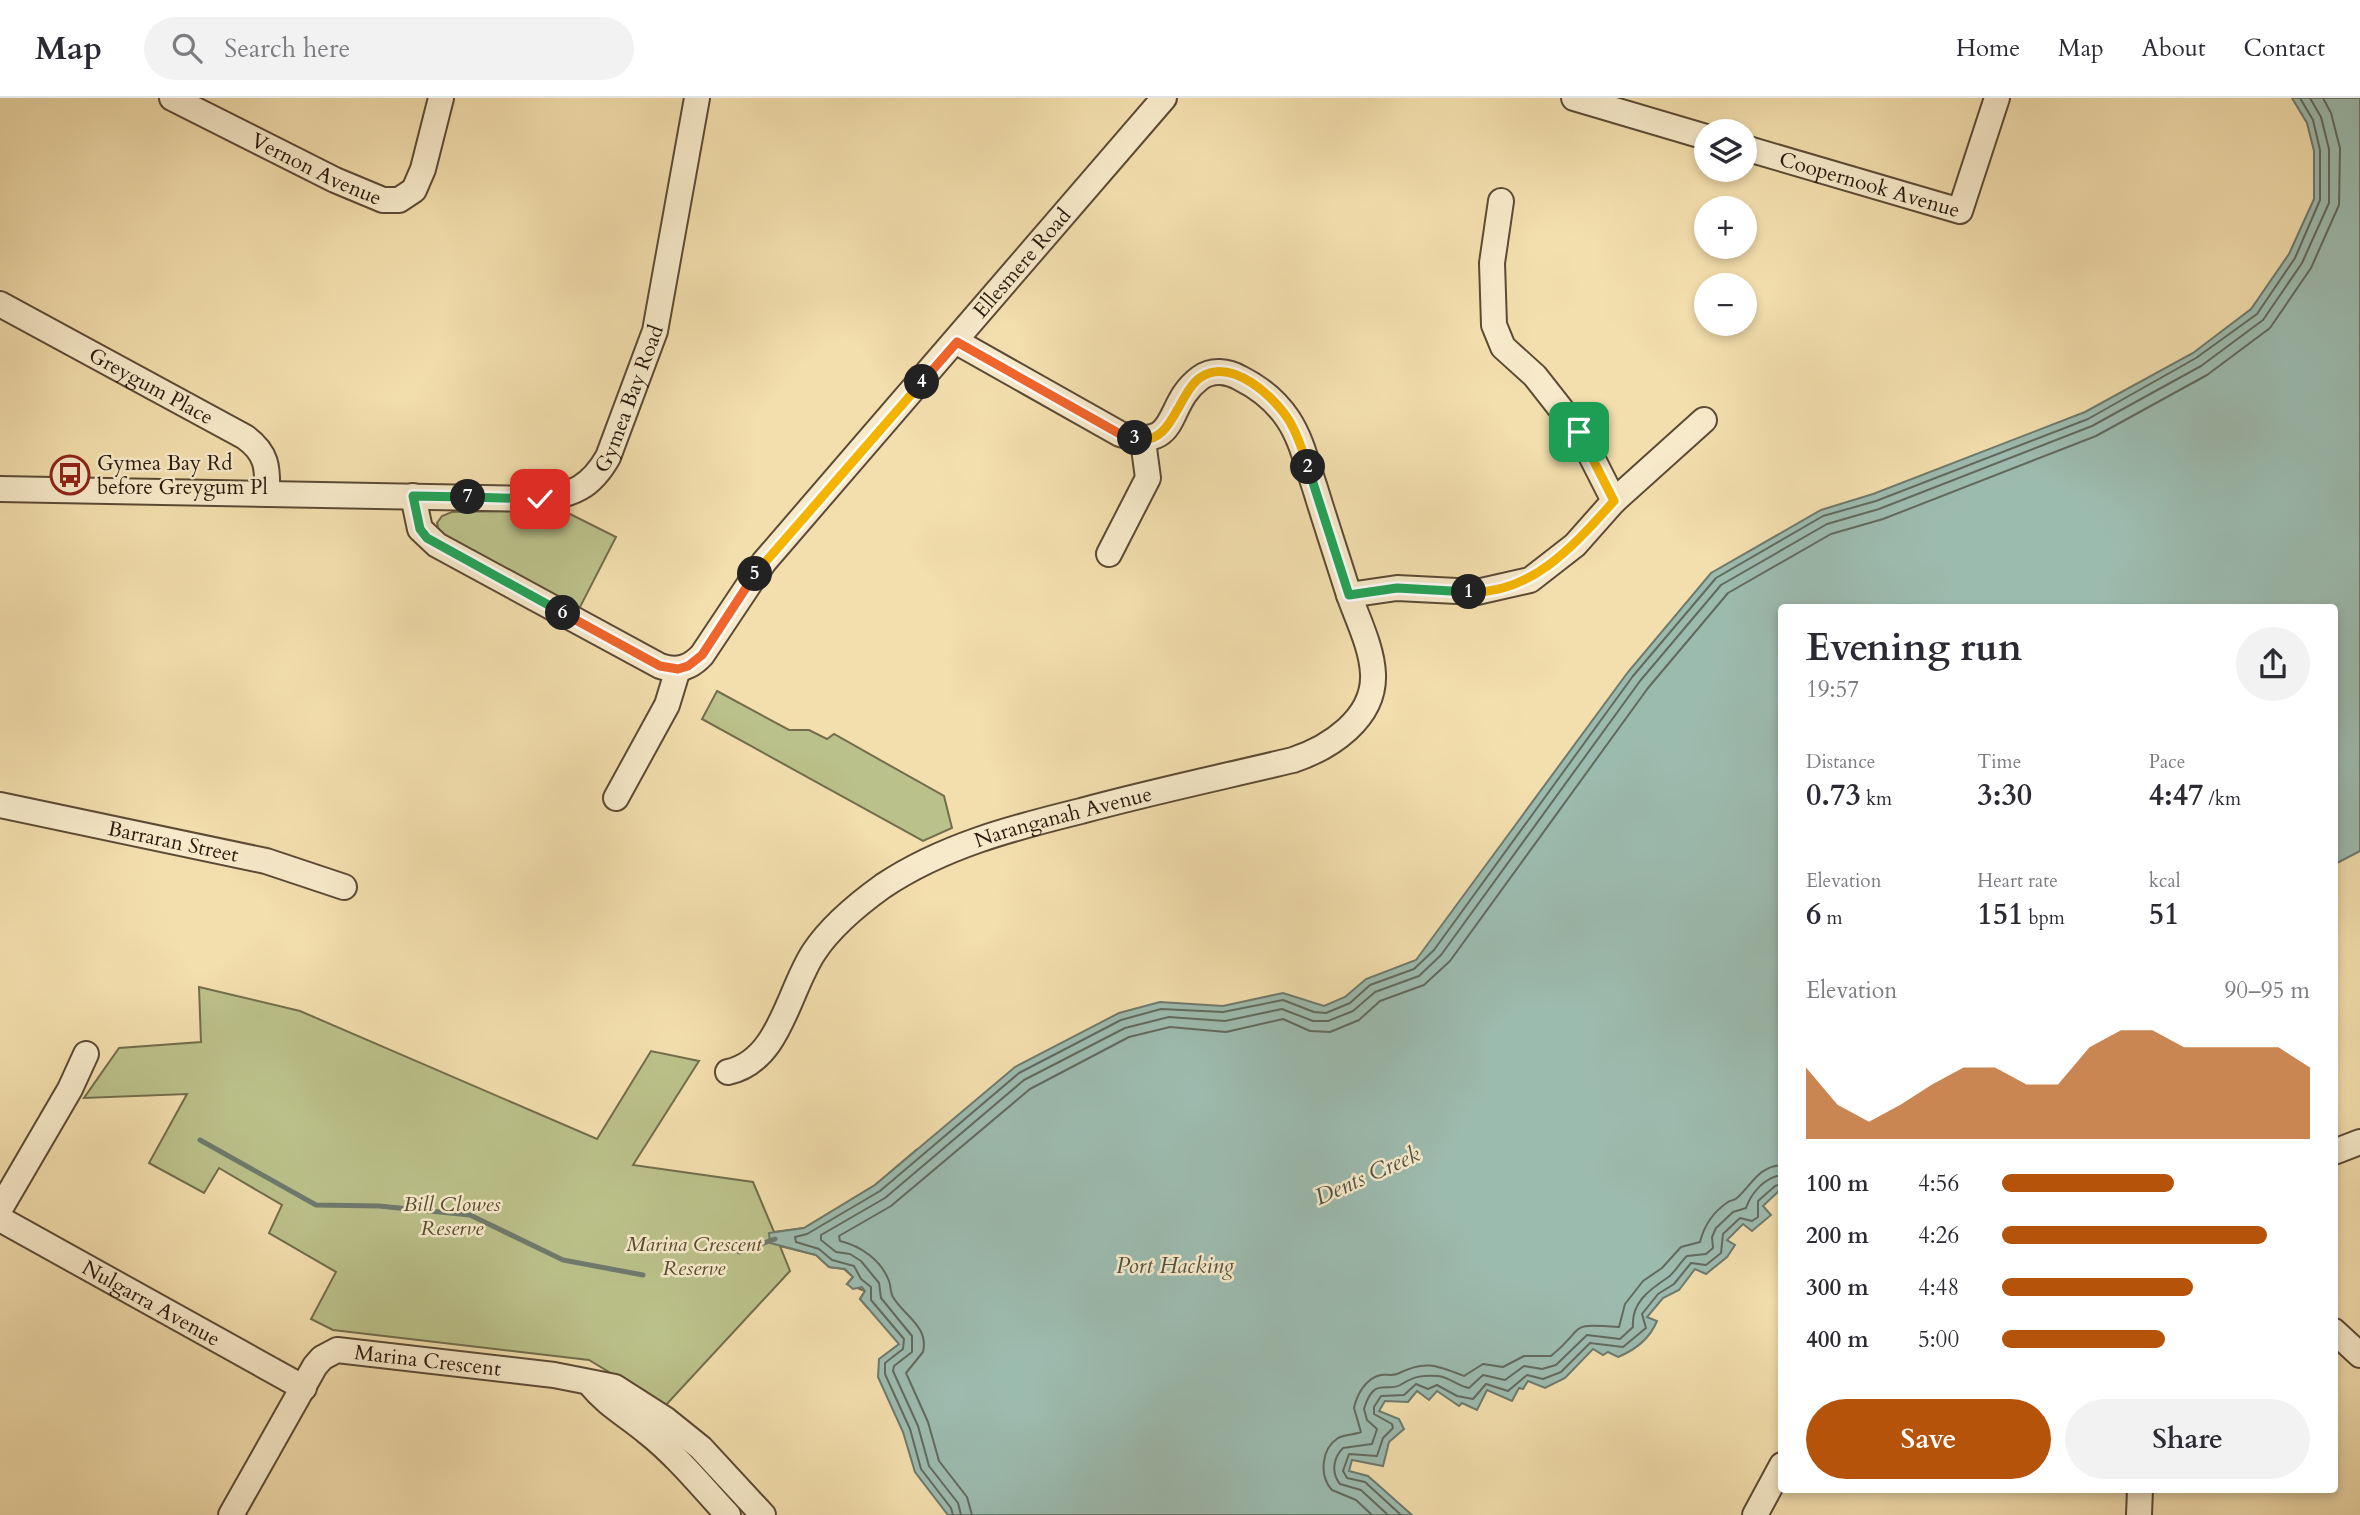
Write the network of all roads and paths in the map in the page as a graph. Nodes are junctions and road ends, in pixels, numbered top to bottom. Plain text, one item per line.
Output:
1 (172, 98) edge
2 (441, 98) edge
3 (697, 98) edge
4 (1574, 98) edge
5 (1997, 98) edge
6 (1153, 102) edge
7 (1694, 133) edge
8 (1757, 152) edge
9 (1501, 201) dead end
10 (0, 304) edge
11 (957, 342) junction
12 (1704, 420) dead end
13 (1143, 440) junction
14 (0, 489) edge
15 (267, 494) junction
16 (413, 496) junction
17 (1614, 501) junction
18 (1108, 554) dead end
19 (1349, 595) junction
20 (678, 669) junction
21 (616, 798) dead end
22 (0, 805) edge
23 (344, 887) dead end
24 (86, 1054) dead end
25 (728, 1072) dead end
26 (2360, 1142) edge
27 (2338, 1150) edge
28 (0, 1209) edge
29 (0, 1219) edge
30 (2338, 1335) edge
31 (2360, 1355) edge
32 (590, 1384) junction
33 (303, 1388) junction
34 (1778, 1472) edge
35 (2140, 1493) edge
36 (232, 1515) edge
37 (728, 1515) edge
38 (763, 1515) edge
39 (1755, 1515) edge
40 (2139, 1515) edge

1 - 2 street, Vernon Avenue
3 - 16 street, Gymea Bay Road
4 - 7 street
5 - 8 street, Coopernook Avenue
6 - 11 street, Ellesmere Road
9 - 17 street
10 - 15 street, Greygum Place
11 - 13 street
11 - 20 street, Ellesmere Road
12 - 17 street
13 - 18 street
13 - 19 street, Naranganah Avenue
14 - 15 street, Gymea Bay Road
15 - 16 street, Gymea Bay Road
16 - 20 street
17 - 19 street
19 - 25 street, Naranganah Avenue
20 - 21 street
22 - 23 street, Barraran Street
24 - 28 street
26 - 27 street
29 - 33 street, Nulgarra Avenue
30 - 31 street
32 - 33 street, Marina Crescent
32 - 37 street
32 - 38 street, Marina Crescent
33 - 36 street, Marina Crescent
34 - 39 street
35 - 40 street

